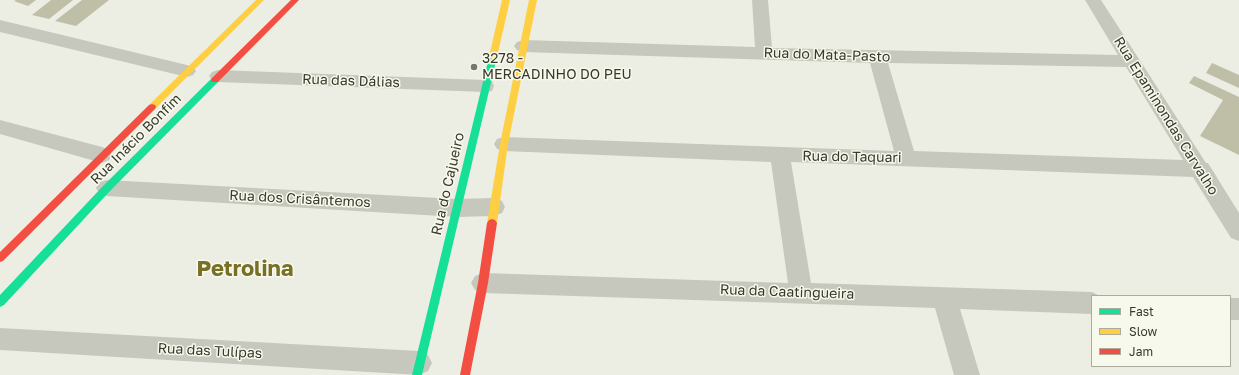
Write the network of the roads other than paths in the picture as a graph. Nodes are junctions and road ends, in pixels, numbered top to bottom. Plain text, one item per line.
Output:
1 (260, 0) edge
2 (295, 0) edge
3 (506, 0) edge
4 (533, 0) edge
5 (760, 0) edge
6 (1093, 0) edge
7 (251, 19) junction
8 (273, 24) junction
9 (0, 26) edge
10 (523, 46) junction
11 (764, 53) junction
12 (877, 57) junction
13 (1130, 61) junction
14 (187, 71) junction
15 (218, 76) junction
16 (485, 86) junction
17 (0, 127) edge
18 (504, 144) junction
19 (102, 155) junction
20 (780, 156) junction
21 (906, 158) junction
22 (1200, 169) junction
23 (107, 188) junction
24 (494, 207) junction
25 (457, 208) junction
26 (1239, 232) edge
27 (17, 241) junction
28 (49, 249) junction
29 (0, 258) edge
30 (483, 283) junction
31 (801, 292) junction
32 (944, 297) junction
33 (0, 302) edge
34 (1091, 303) edge
35 (0, 339) edge
36 (418, 369) edge
37 (465, 375) edge
38 (967, 375) edge

1 - 7 street, Rua Inácio Bonfim
2 - 8 street, Rua Inácio Bonfim
3 - 16 street, Rua do Cajueiro
4 - 10 street
5 - 11 street
6 - 13 street, Rua Epaminondas Carvalho
7 - 8 street
7 - 14 street, Rua Inácio Bonfim
8 - 15 street, Rua Inácio Bonfim
9 - 14 street
10 - 11 street, Rua do Mata-Pasto
10 - 18 street
11 - 12 street, Rua do Mata-Pasto
12 - 13 street, Rua do Mata-Pasto
12 - 21 street
13 - 22 street, Rua Epaminondas Carvalho
14 - 19 street, Rua Inácio Bonfim
15 - 16 street, Rua das Dálias
15 - 23 street, Rua Inácio Bonfim
16 - 25 street, Rua do Cajueiro
17 - 19 street
18 - 20 street, Rua do Taquari
18 - 24 street
19 - 27 street, Rua Inácio Bonfim
20 - 21 street, Rua do Taquari
20 - 31 street
21 - 22 street, Rua do Taquari
22 - 26 street, Rua Epaminondas Carvalho
23 - 25 street, Rua dos Crisântemos
23 - 28 street, Rua Inácio Bonfim
24 - 25 street, Rua dos Crisântemos
24 - 30 street
25 - 36 street, Rua do Cajueiro
27 - 28 street
27 - 29 street, Rua Inácio Bonfim
28 - 33 street, Rua Inácio Bonfim
30 - 31 street, Rua da Caatingueira
30 - 37 street
31 - 32 street, Rua da Caatingueira
32 - 34 street, Rua da Caatingueira
32 - 38 street
35 - 36 street, Rua das Tulípas

